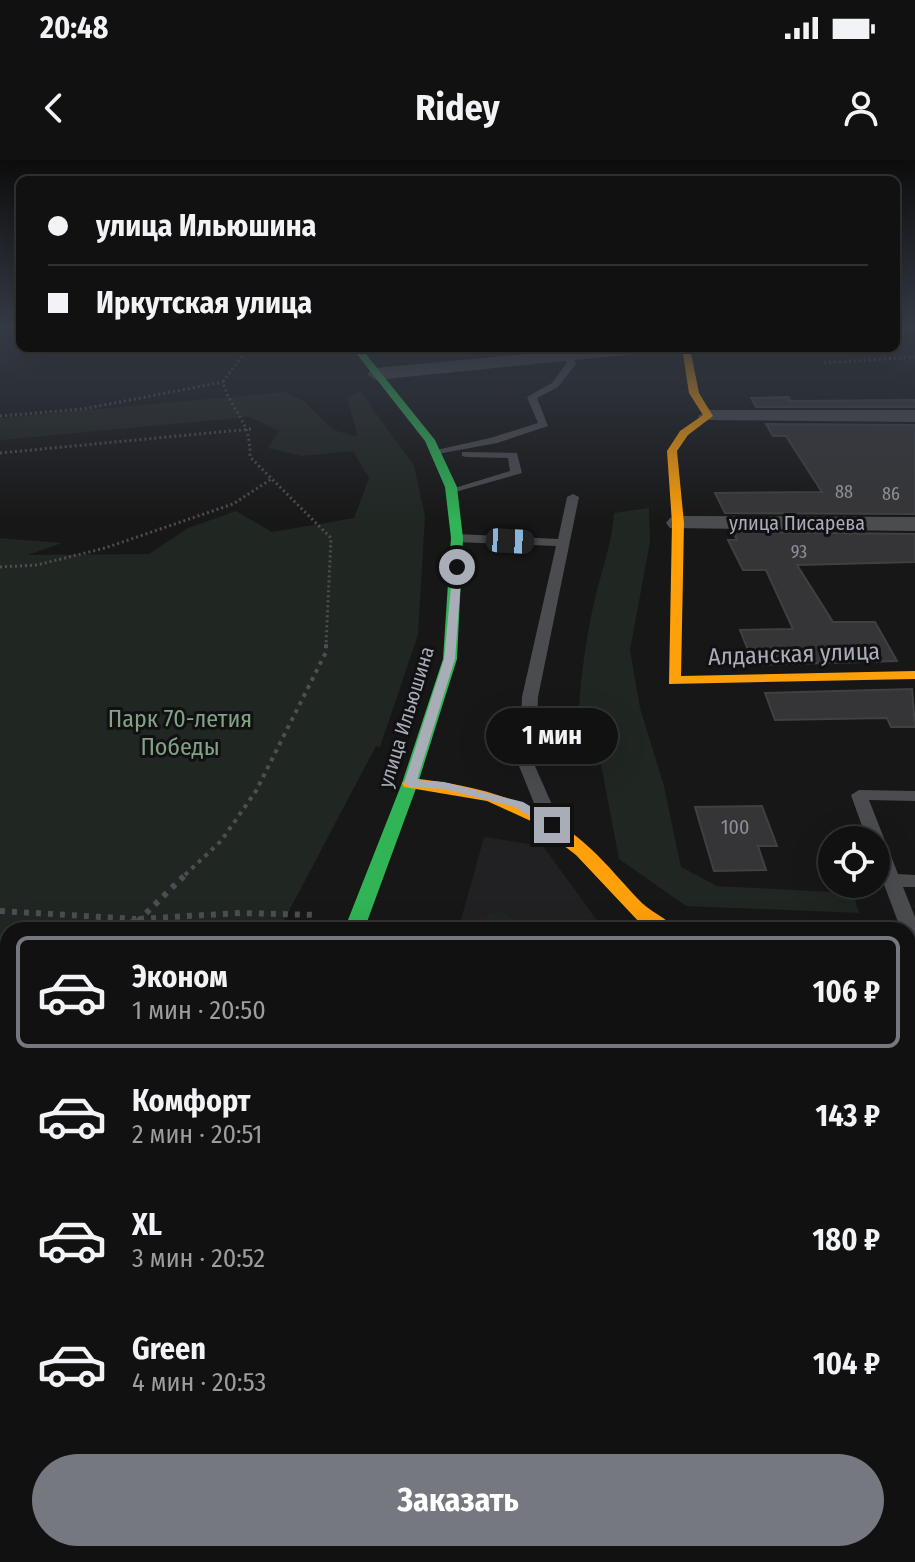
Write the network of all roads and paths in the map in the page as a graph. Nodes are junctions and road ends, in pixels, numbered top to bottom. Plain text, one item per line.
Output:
1 (169, 392) edge
2 (225, 392) edge
3 (391, 392) edge
4 (541, 392) edge
5 (694, 392) edge
6 (0, 416) edge
7 (708, 416) junction
8 (915, 416) edge
9 (251, 429) junction
10 (0, 453) edge
11 (436, 453) junction
12 (273, 478) junction
13 (452, 492) junction
14 (573, 497) dead end
15 (678, 523) junction
16 (915, 524) edge
17 (457, 538) junction
18 (563, 543) junction
19 (0, 567) edge
20 (915, 675) edge
21 (410, 783) junction
22 (915, 796) edge
23 (552, 825) junction
24 (892, 880) junction
25 (915, 881) edge
26 (0, 911) edge
27 (137, 919) junction
28 (132, 922) edge
29 (135, 922) edge
30 (345, 922) edge
31 (357, 922) edge
32 (650, 922) edge
33 (908, 922) edge

1 - 6 path
2 - 9 path
3 - 11 main road, улица Ильюшина
4 - 11 lane
5 - 7 main road
7 - 8 street
7 - 15 main road
9 - 10 path
9 - 12 path
11 - 13 main road, улица Ильюшина
11 - 13 lane
12 - 19 path
12 - 27 path
13 - 17 main road, улица Ильюшина
14 - 18 lane
15 - 16 street, улица Писарева
15 - 20 main road, Алданская улица
17 - 18 lane
17 - 21 main road, улица Ильюшина
18 - 23 lane
21 - 23 main road
21 - 31 main road, улица Ильюшина
22 - 24 lane
23 - 32 main road
24 - 25 lane
24 - 33 lane
26 - 27 path
27 - 28 path
27 - 29 path
27 - 30 path

